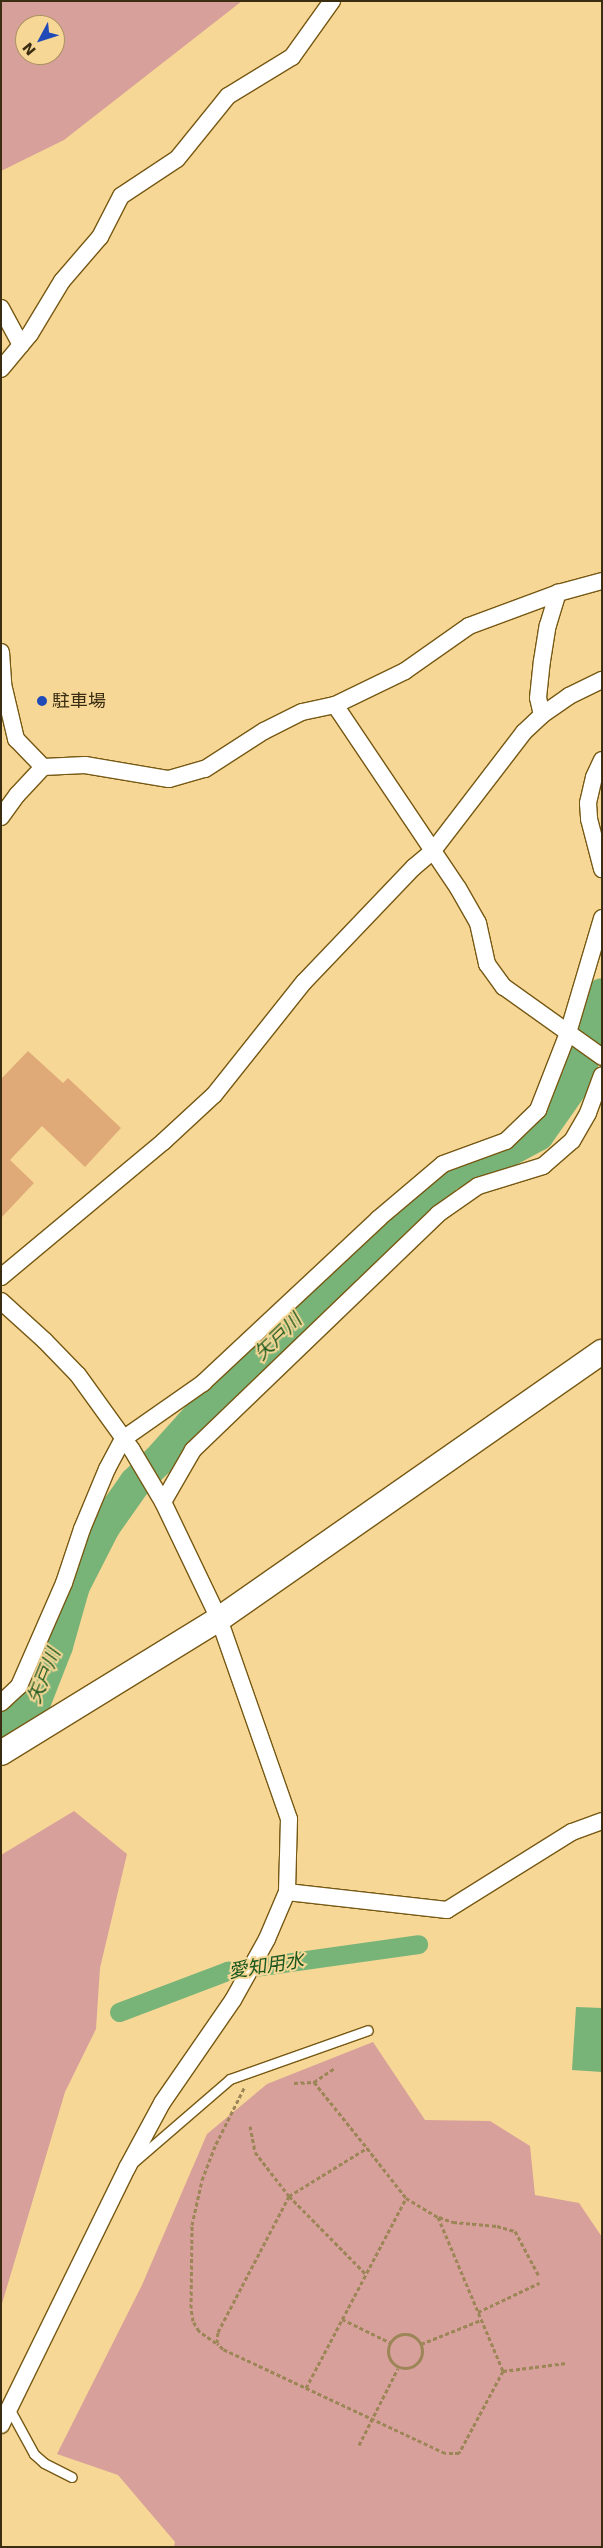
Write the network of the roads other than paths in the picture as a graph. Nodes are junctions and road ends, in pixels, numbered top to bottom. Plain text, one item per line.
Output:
1 (332, 1) edge
2 (1, 308) edge
3 (21, 345) junction
4 (1, 369) edge
5 (602, 581) edge
6 (558, 593) junction
7 (1, 652) edge
8 (602, 680) edge
9 (335, 706) junction
10 (542, 715) junction
11 (602, 760) edge
12 (43, 767) junction
13 (1, 817) edge
14 (432, 852) junction
15 (602, 869) edge
16 (602, 918) edge
17 (568, 1033) junction
18 (602, 1057) edge
19 (602, 1076) edge
20 (1, 1277) edge
21 (1, 1301) edge
22 (602, 1352) edge
23 (128, 1445) junction
24 (163, 1502) junction
25 (219, 1619) junction
26 (1, 1702) edge
27 (1, 1753) edge
28 (602, 1821) edge
29 (287, 1892) junction
30 (368, 2030) dead end
31 (127, 2168) junction
32 (10, 2410) junction
33 (1, 2425) edge
34 (72, 2477) dead end

1 - 3 street
2 - 3 street
3 - 4 street
5 - 6 street
6 - 9 street
6 - 10 street
7 - 12 street
8 - 10 street
9 - 12 street
9 - 14 street
10 - 14 street
11 - 15 street
12 - 13 street
14 - 17 street
14 - 20 street
16 - 17 street
17 - 18 street
17 - 23 street
19 - 24 street
21 - 23 street
22 - 25 street
23 - 24 street
23 - 26 street
24 - 25 street
25 - 27 street
25 - 29 street
28 - 29 street
29 - 31 street
30 - 31 lane
31 - 32 street
32 - 33 street
32 - 34 lane

